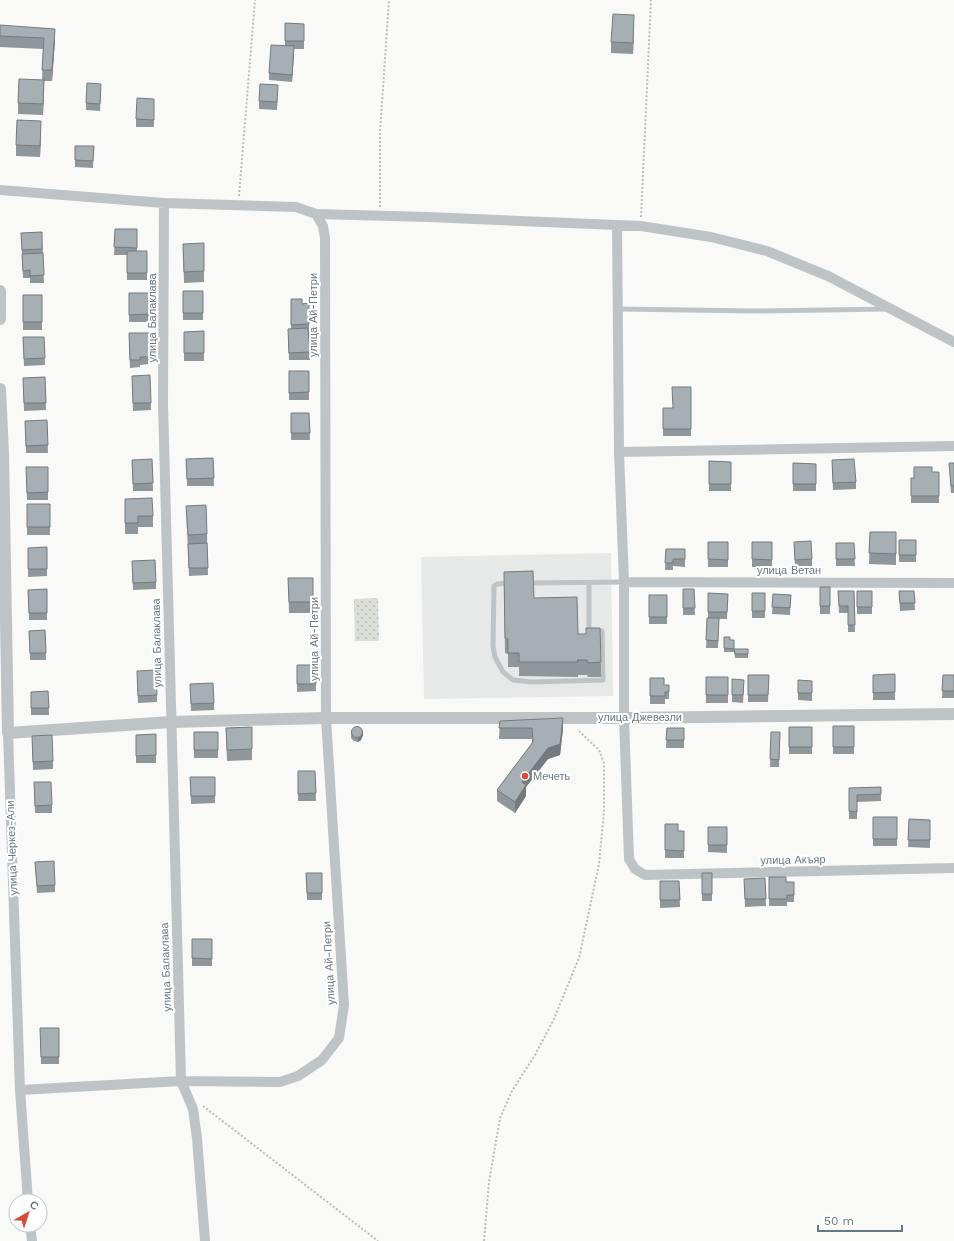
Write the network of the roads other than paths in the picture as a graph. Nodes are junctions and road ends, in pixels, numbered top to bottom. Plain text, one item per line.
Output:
1 (0, 190) edge
2 (164, 203) junction
3 (316, 214) junction
4 (617, 225) junction
5 (0, 291) edge
6 (0, 297) edge
7 (618, 309) junction
8 (892, 309) junction
9 (0, 319) edge
10 (954, 342) edge
11 (0, 389) edge
12 (954, 446) edge
13 (619, 452) junction
14 (624, 582) junction
15 (514, 583) edge
16 (522, 583) edge
17 (589, 583) junction
18 (954, 583) edge
19 (954, 714) edge
20 (326, 718) junction
21 (624, 718) junction
22 (171, 722) junction
23 (8, 732) junction
24 (954, 868) edge
25 (181, 1081) junction
26 (20, 1090) junction
27 (27, 1193) edge
28 (206, 1241) edge

1 - 2 street
2 - 3 street
2 - 22 street, улица Балаклава
3 - 4 street
3 - 20 street, улица Ай-Петри
4 - 7 street
4 - 8 street
5 - 6 street
6 - 9 street
7 - 8 lane
7 - 13 street
8 - 10 street
11 - 23 street, улица Черкез-Али
12 - 13 street
13 - 14 street
14 - 17 lane
14 - 18 street, улица Ветан
14 - 21 street
15 - 17 lane
16 - 17 lane
19 - 21 street, улица Джевезли
20 - 21 street, улица Джевезли
20 - 22 street, улица Джевезли
20 - 25 street, улица Ай-Петри
21 - 24 street, улица Акъяр
22 - 23 street, улица Джевезли
22 - 25 street, улица Балаклава
23 - 26 street, улица Черкез-Али
25 - 26 street, улица Ай-Петри
25 - 28 street
26 - 27 street, улица Черкез-Али

